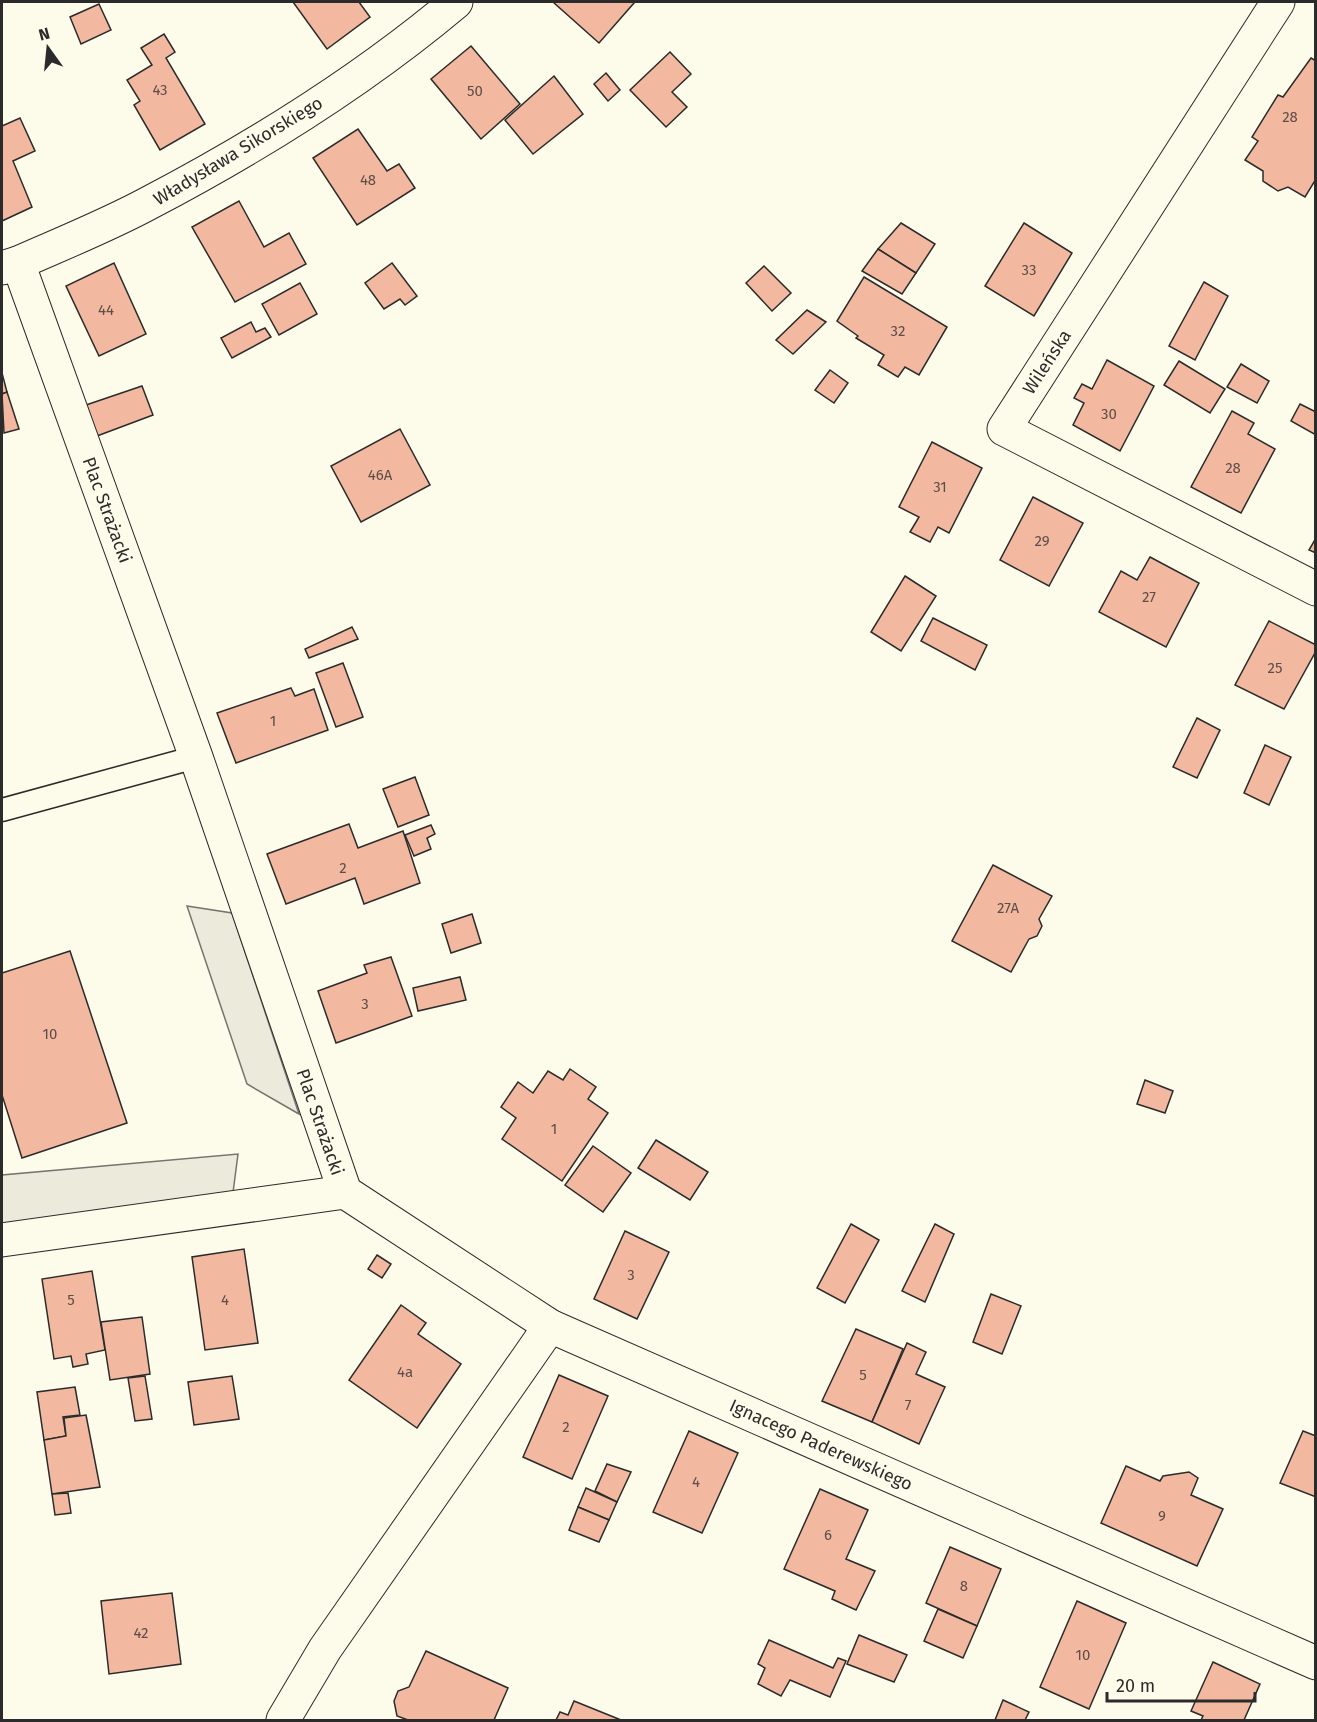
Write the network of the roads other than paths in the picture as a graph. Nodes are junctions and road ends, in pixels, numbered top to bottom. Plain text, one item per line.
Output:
1 (456, 2) edge
2 (1278, 2) edge
3 (10, 266) edge
4 (1316, 589) edge
5 (196, 757) junction
6 (2, 810) edge
7 (345, 1192) junction
8 (2, 1240) edge
9 (550, 1326) junction
10 (1316, 1663) edge
11 (283, 1720) edge

1 - 3 street, Władysława Sikorskiego
2 - 4 street, Wileńska
3 - 5 street, Plac Strażacki
5 - 6 lane
5 - 7 street, Plac Strażacki
7 - 8 street, Plac Strażacki
7 - 9 street, Ignacego Paderewskiego
9 - 10 street, Ignacego Paderewskiego
9 - 11 street

